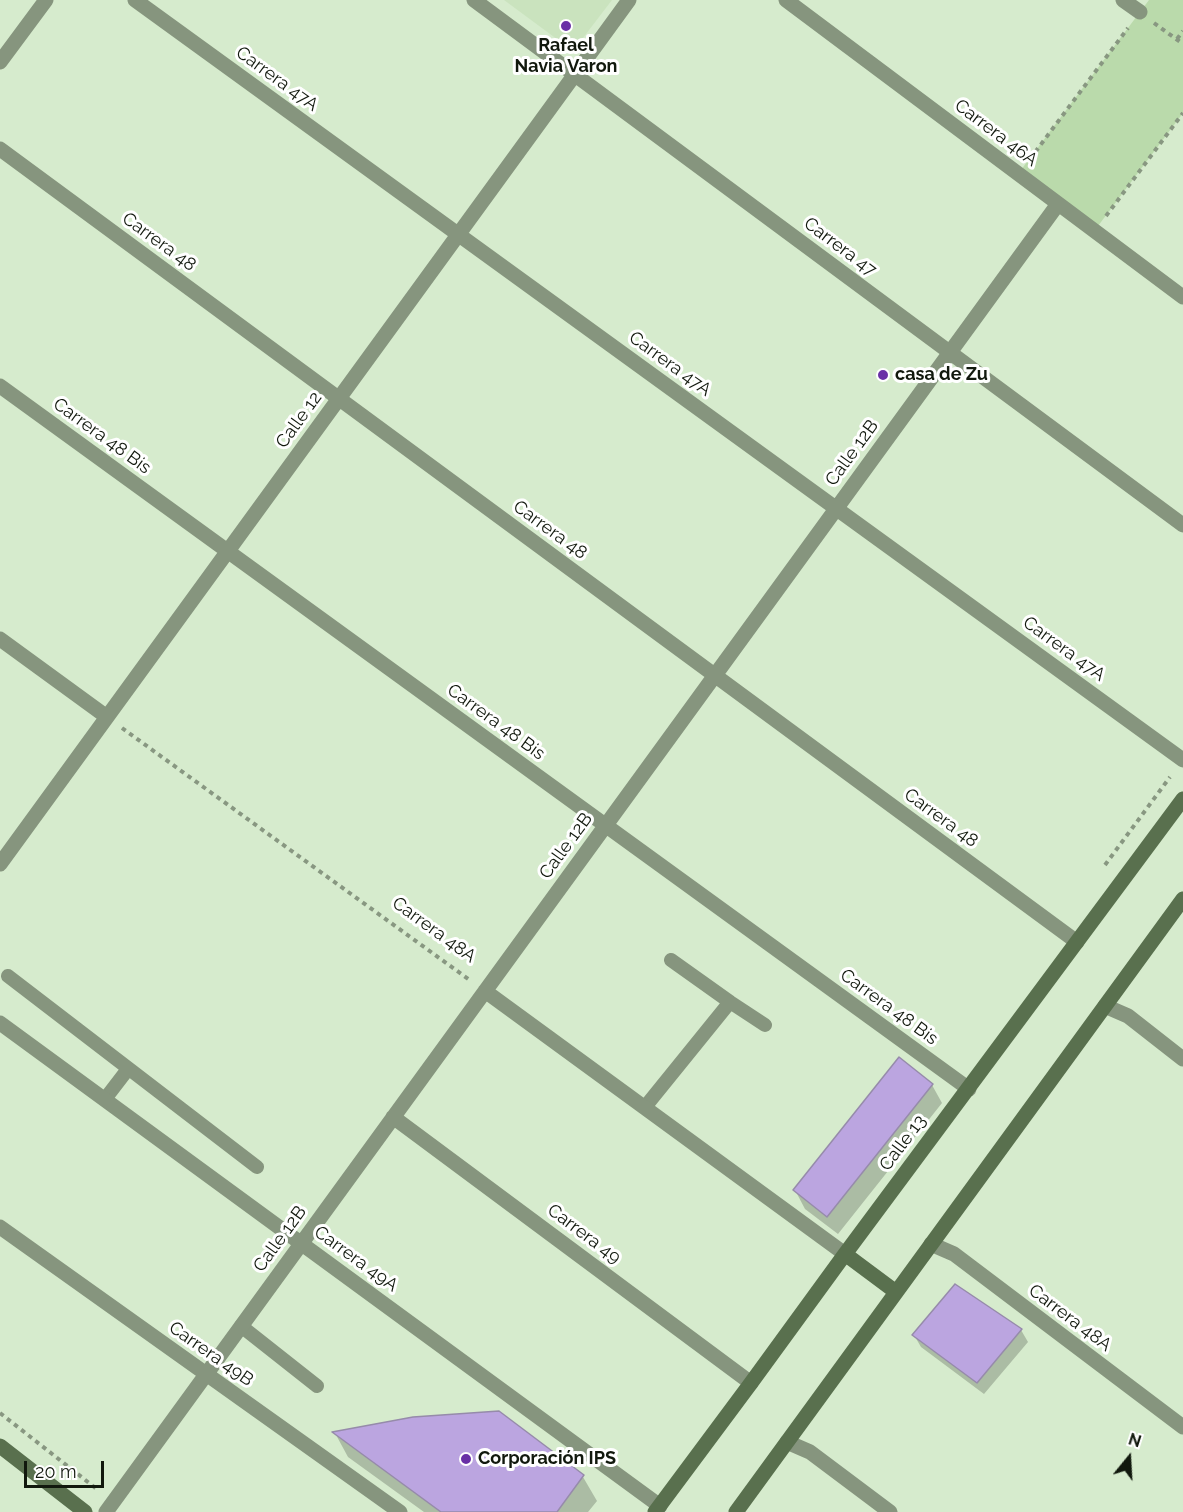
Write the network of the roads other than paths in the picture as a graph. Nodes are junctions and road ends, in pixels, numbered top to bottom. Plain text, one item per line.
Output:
1 (46, 0) edge
2 (135, 0) edge
3 (474, 0) edge
4 (629, 0) edge
5 (786, 0) edge
6 (1123, 0) edge
7 (1140, 12) road end
8 (0, 62) edge
9 (575, 74) junction
10 (0, 149) edge
11 (1058, 204) junction
12 (458, 234) junction
13 (1183, 297) edge
14 (950, 352) junction
15 (0, 386) edge
16 (339, 398) junction
17 (836, 508) junction
18 (1183, 525) edge
19 (228, 551) junction
20 (0, 639) edge
21 (714, 675) junction
22 (107, 717) junction
23 (1183, 760) edge
24 (1183, 799) edge
25 (605, 825) junction
26 (0, 864) edge
27 (1183, 899) edge
28 (1077, 942) junction
29 (671, 960) dead end
30 (9, 976) dead end
31 (485, 991) junction
32 (730, 1002) junction
33 (1105, 1006) junction
34 (0, 1023) edge
35 (765, 1025) dead end
36 (1183, 1059) edge
37 (128, 1069) junction
38 (969, 1089) junction
39 (105, 1099) junction
40 (645, 1107) junction
41 (393, 1117) junction
42 (257, 1167) dead end
43 (0, 1227) edge
44 (301, 1244) junction
45 (931, 1244) junction
46 (845, 1254) junction
47 (896, 1292) junction
48 (241, 1326) junction
49 (207, 1374) junction
50 (751, 1383) junction
51 (317, 1386) dead end
52 (1183, 1427) edge
53 (787, 1442) junction
54 (0, 1446) edge
55 (658, 1509) edge
56 (85, 1512) edge
57 (106, 1512) edge
58 (400, 1512) edge
59 (736, 1512) edge
60 (890, 1512) edge

1 - 8 street
2 - 12 street, Carrera 47A
3 - 9 street, Carrera 47
4 - 9 street, Calle 12
5 - 11 street, Carrera 46A
6 - 7 street
9 - 12 street, Calle 12
9 - 14 street, Carrera 47
10 - 16 street, Carrera 48
11 - 13 street, Carrera 46A
11 - 14 street, Calle 12B
12 - 16 street, Calle 12
12 - 17 street, Carrera 47A
14 - 17 street, Calle 12B
14 - 18 street, Carrera 47
15 - 19 street, Carrera 48 Bis
16 - 19 street, Calle 12
16 - 21 street, Carrera 48
17 - 21 street, Calle 12B
17 - 23 street, Carrera 47A
19 - 22 street, Calle 12
19 - 25 street, Carrera 48 Bis
20 - 22 street
21 - 25 street, Calle 12B
21 - 28 street, Carrera 48
22 - 26 street, Calle 12
24 - 28 main road, Calle 13
25 - 31 street, Calle 12B
25 - 38 street, Carrera 48 Bis
27 - 33 main road
28 - 38 main road, Calle 13
29 - 32 lane
30 - 37 lane
31 - 40 street
31 - 41 street, Calle 12B
32 - 35 lane
32 - 40 lane
33 - 36 street
33 - 45 main road
34 - 39 street, Carrera 49A
37 - 39 lane
37 - 42 lane
38 - 46 main road, Calle 13
39 - 44 street, Carrera 49A
40 - 46 street
41 - 44 street, Calle 12B
41 - 50 street, Carrera 49
43 - 49 street, Carrera 49B
44 - 48 street, Calle 12B
44 - 55 street, Carrera 49A
45 - 47 main road
45 - 52 street, Carrera 48A
46 - 47 main road
46 - 50 main road, Calle 13
47 - 53 main road
48 - 49 street, Calle 12B
48 - 51 lane
49 - 57 street, Calle 12B
49 - 58 street, Carrera 49B
50 - 55 main road, Calle 13
53 - 59 main road
53 - 60 street
54 - 56 main road

